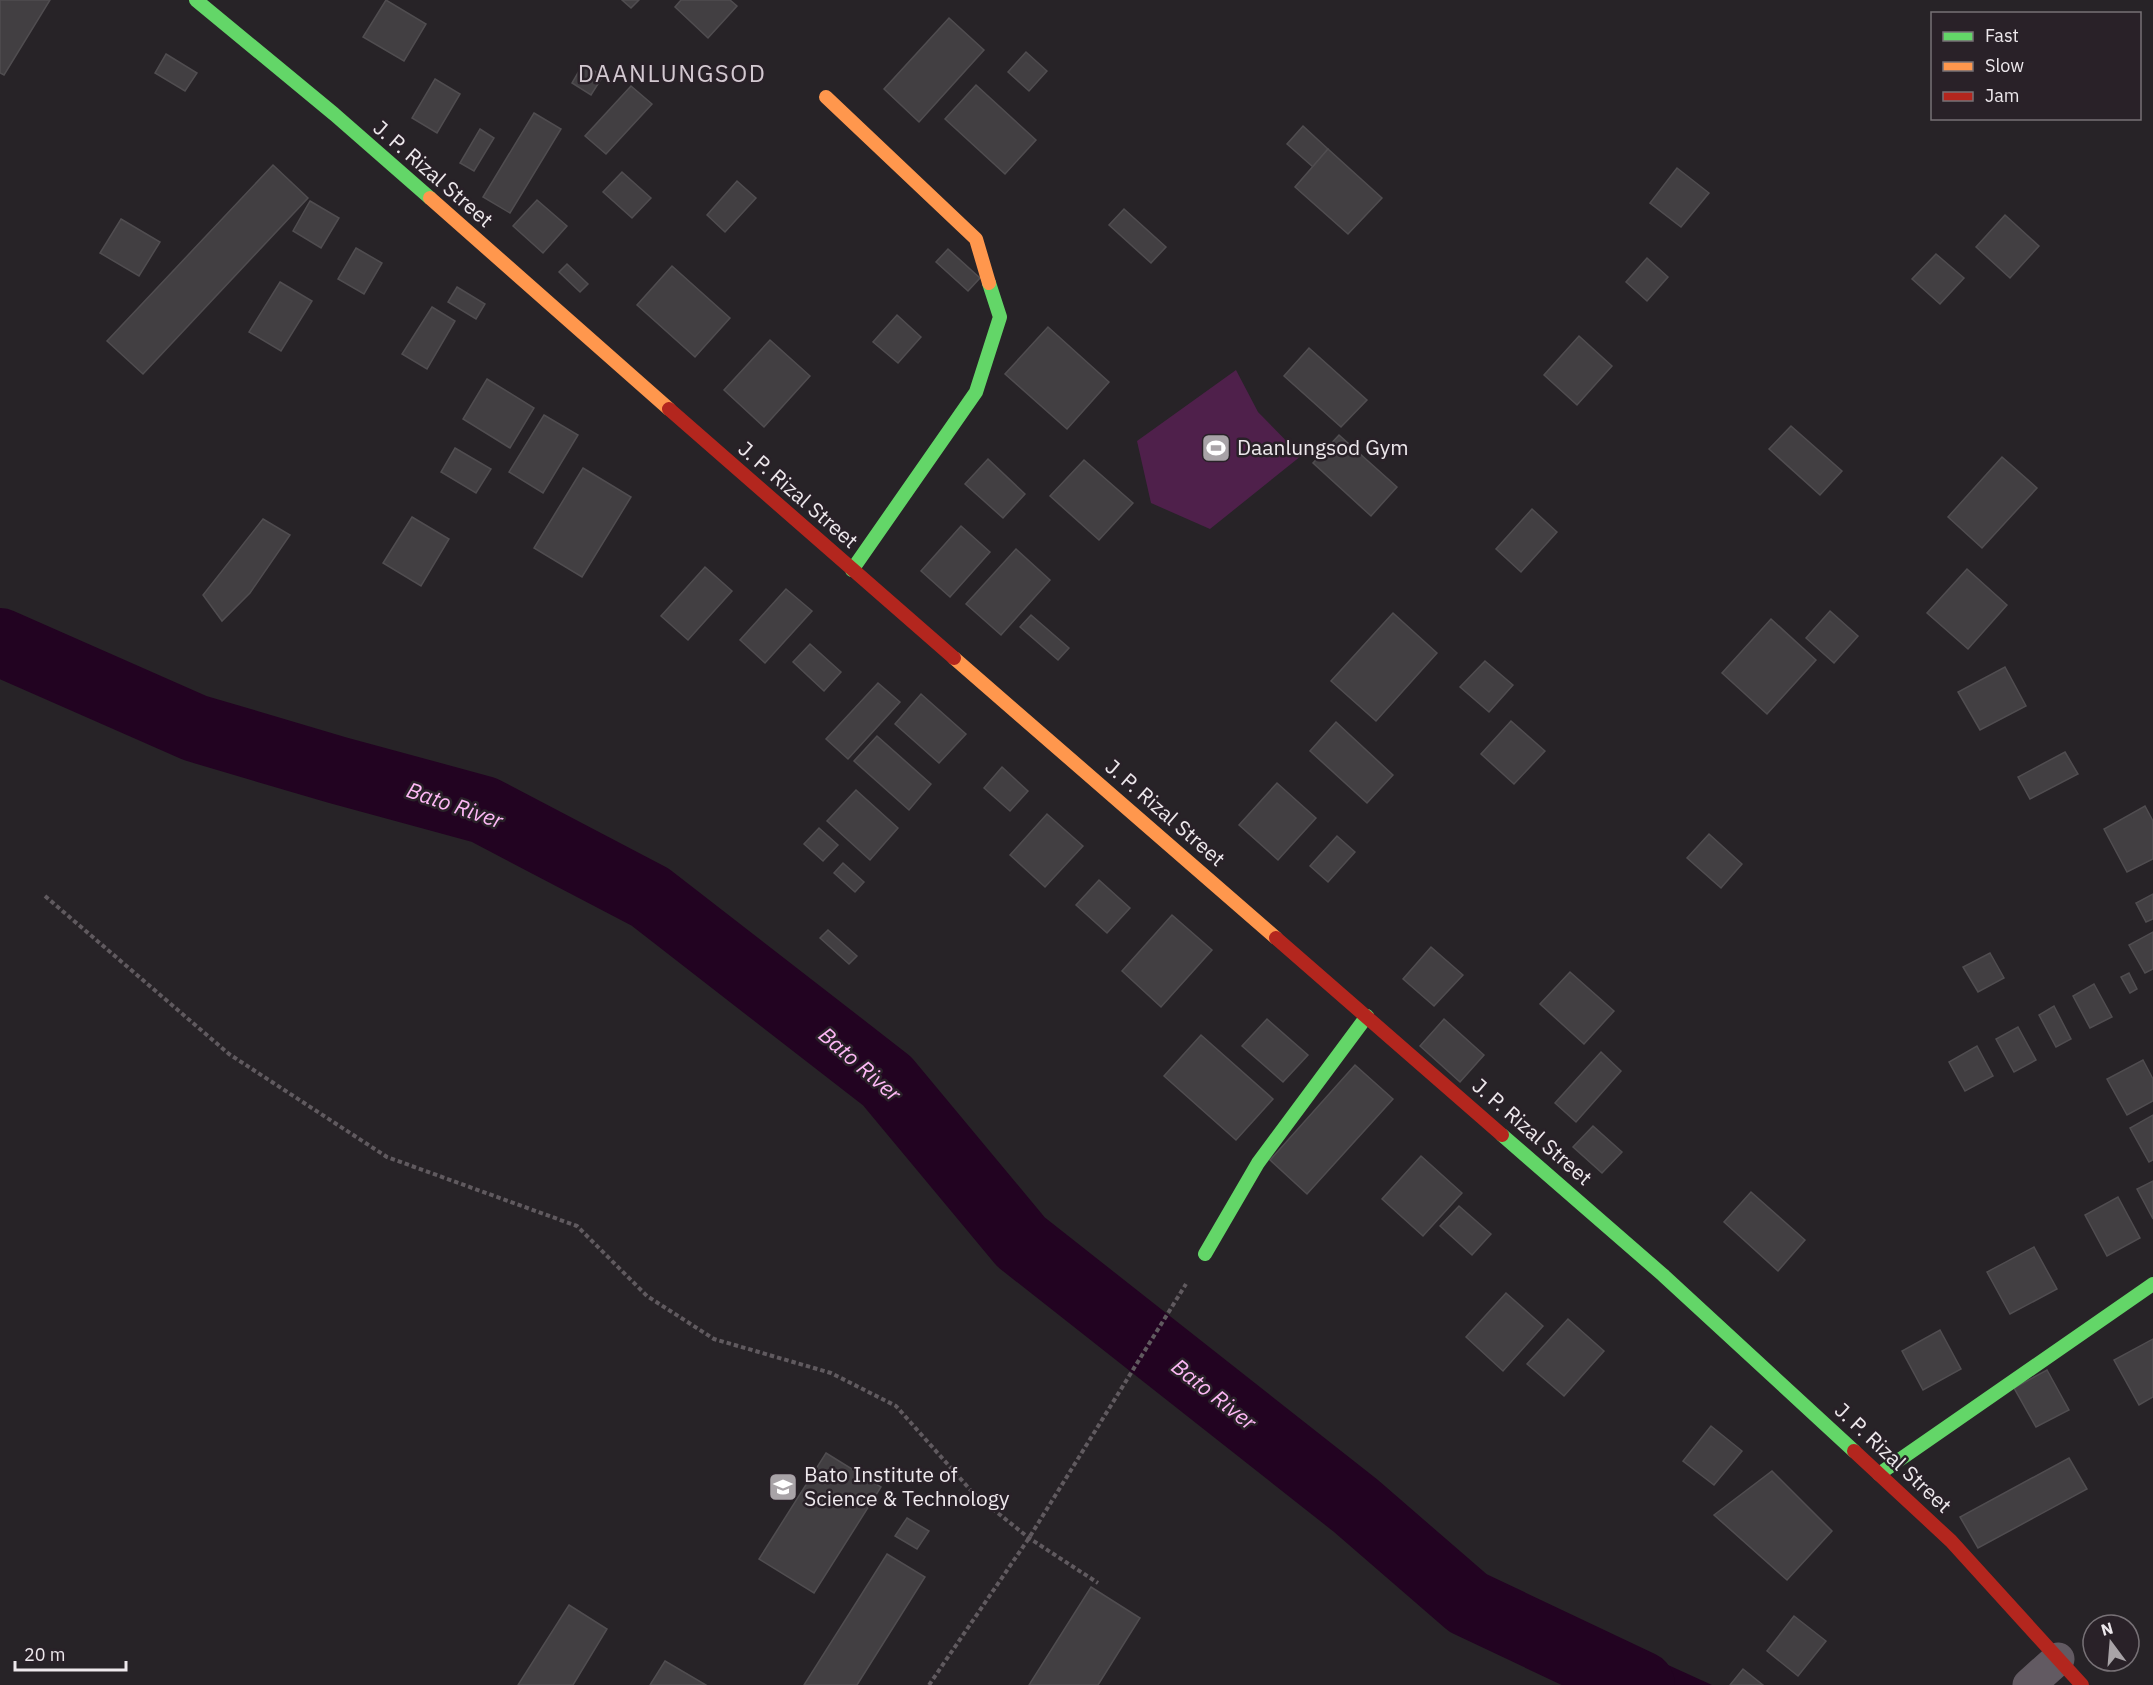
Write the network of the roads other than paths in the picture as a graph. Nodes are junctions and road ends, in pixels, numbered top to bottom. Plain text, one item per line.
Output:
1 (196, 0) edge
2 (826, 97) dead end
3 (852, 570) junction
4 (1367, 1016) junction
5 (1205, 1254) road end
6 (2153, 1284) edge
7 (1879, 1474) junction
8 (2058, 1659) junction
9 (2029, 1685) edge
10 (2082, 1685) edge

1 - 3 main road, J. P. Rizal Street
2 - 3 main road
3 - 4 main road, J. P. Rizal Street
4 - 5 main road
4 - 7 main road, J. P. Rizal Street
6 - 7 main road
7 - 8 main road, J. P. Rizal Street
8 - 9 street
8 - 10 main road, J. P. Rizal Street

